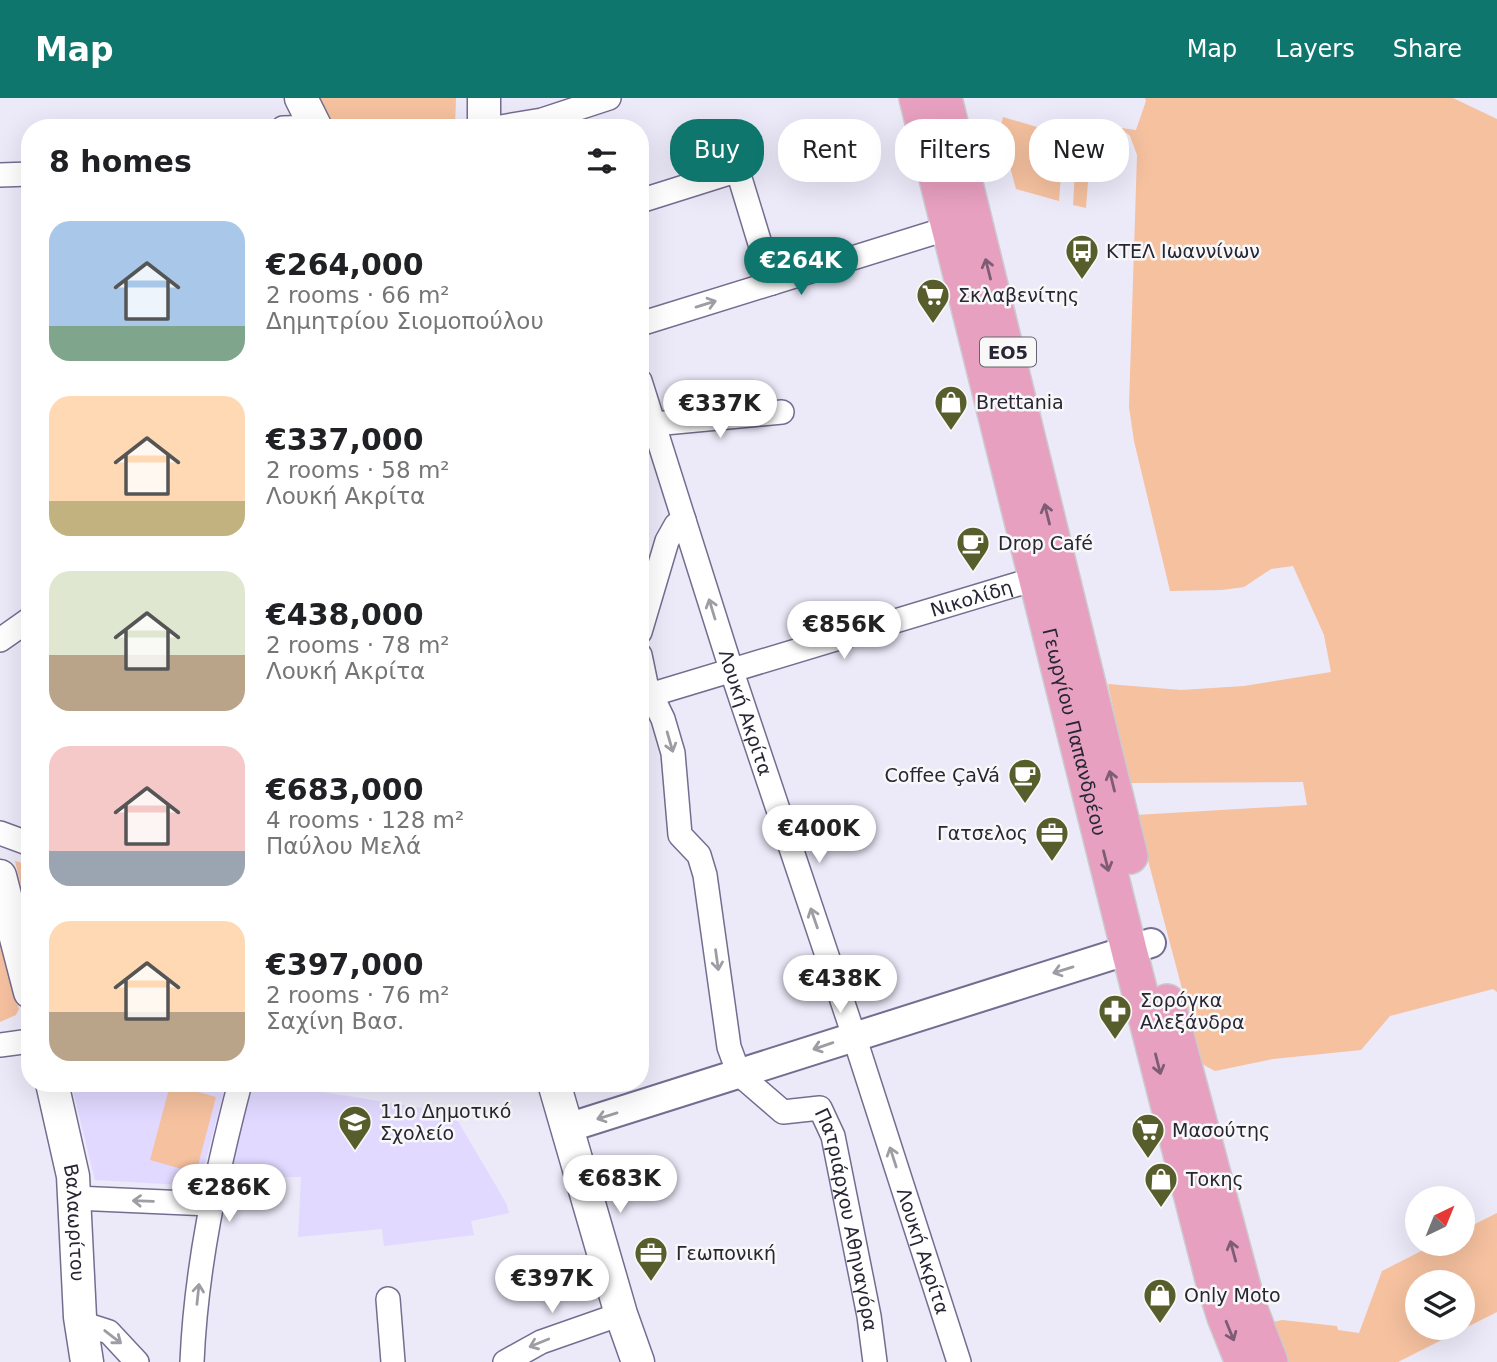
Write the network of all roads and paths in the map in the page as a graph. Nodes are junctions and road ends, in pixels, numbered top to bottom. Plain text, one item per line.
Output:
1 (301, 98) edge
2 (484, 98) edge
3 (609, 98) edge
4 (917, 98) edge
5 (944, 98) edge
6 (312, 119) edge
7 (484, 119) edge
8 (545, 119) edge
9 (21, 175) edge
10 (0, 176) edge
11 (649, 198) edge
12 (962, 223) junction
13 (772, 283) junction
14 (649, 321) edge
15 (649, 409) edge
16 (782, 412) dead end
17 (654, 424) junction
18 (684, 520) junction
19 (1050, 580) junction
20 (649, 602) edge
21 (21, 625) edge
22 (0, 640) edge
23 (732, 672) junction
24 (649, 695) edge
25 (649, 702) edge
26 (0, 833) edge
27 (21, 841) edge
28 (0, 876) edge
29 (1140, 946) junction
30 (21, 957) edge
31 (854, 1036) junction
32 (21, 1042) edge
33 (0, 1045) edge
34 (739, 1074) junction
35 (54, 1092) edge
36 (238, 1092) edge
37 (557, 1092) edge
38 (567, 1128) junction
39 (75, 1198) junction
40 (210, 1204) junction
41 (388, 1299) dead end
42 (621, 1314) junction
43 (81, 1323) junction
44 (87, 1362) edge
45 (137, 1362) edge
46 (192, 1362) edge
47 (393, 1362) edge
48 (505, 1362) edge
49 (638, 1362) edge
50 (875, 1362) edge
51 (959, 1362) edge
52 (1243, 1362) edge
53 (1270, 1362) edge

1 - 6 main road
2 - 7 main road
3 - 8 street
4 - 12 main road, Γεωργίου Παπανδρέου / ΕΟ5
5 - 12 main road, Γεωργίου Παπανδρέου / ΕΟ5
9 - 10 street
11 - 13 street
12 - 13 street
12 - 19 main road, Γεωργίου Παπανδρέου / ΕΟ5
14 -> 13 street
15 - 17 street, Λουκή Ακρίτα
16 - 17 street
17 - 18 street, Λουκή Ακρίτα
18 - 20 street
23 -> 18 street, Λουκή Ακρίτα
19 - 23 street, Νικολίδη
19 - 29 main road, Γεωργίου Παπανδρέου / ΕΟ5
21 - 22 street
23 - 24 street, Νικολίδη
31 -> 23 street, Λουκή Ακρίτα
25 -> 34 street
26 - 27 street
28 - 30 main road
29 -> 31 street
29 -> 52 main road, Γεωργίου Παπανδρέου / ΕΟ5
53 -> 29 main road, Γεωργίου Παπανδρέου / ΕΟ5
31 -> 34 street
51 -> 31 street, Λουκή Ακρίτα
32 - 33 street
34 -> 38 street
34 - 50 street, Πατριάρχου Αθηναγόρα
35 - 39 main road, Βαλαωρίτου
36 - 40 street
37 - 38 main road
38 - 42 main road
40 -> 39 street
39 - 43 main road, Βαλαωρίτου
46 -> 40 street
41 - 47 street
42 -> 48 street
42 - 49 main road
43 - 44 main road, Βαλαωρίτου
43 -> 45 street

